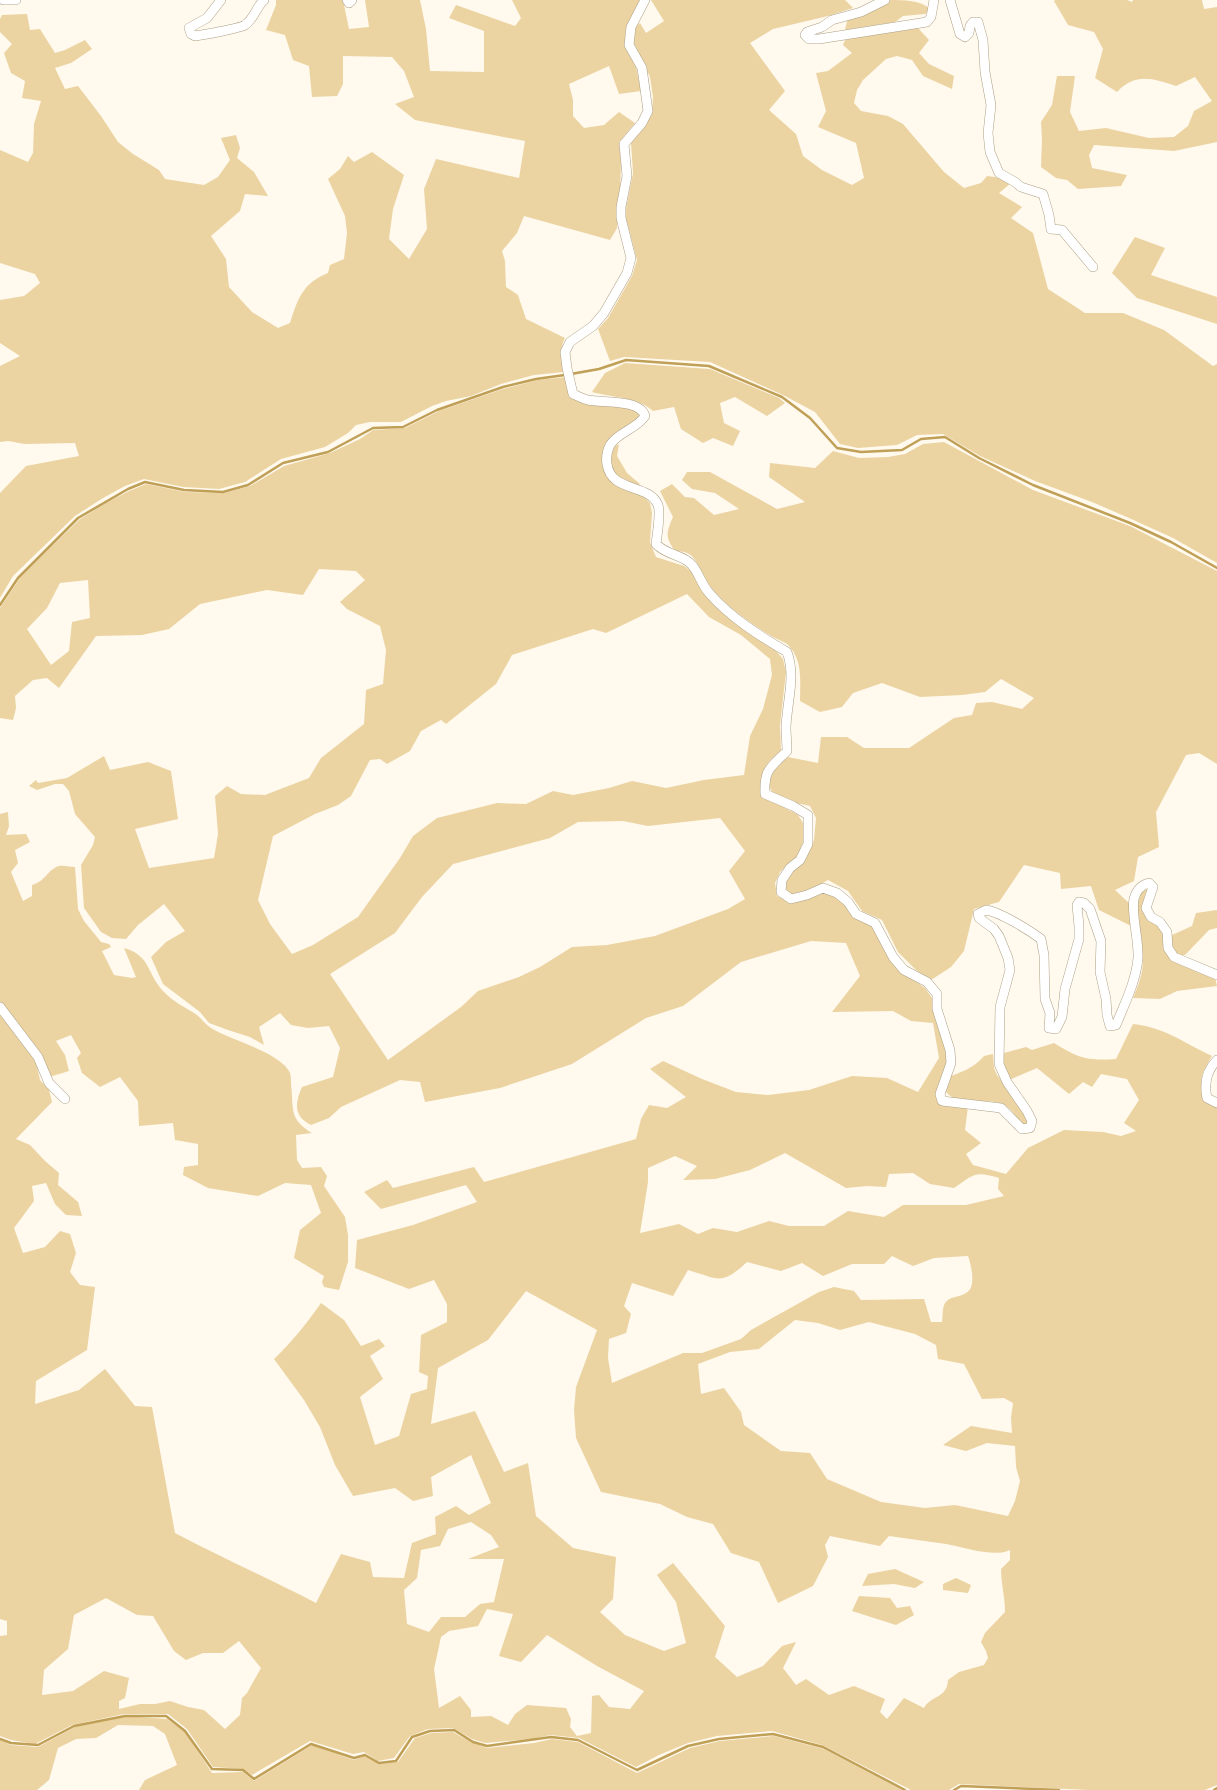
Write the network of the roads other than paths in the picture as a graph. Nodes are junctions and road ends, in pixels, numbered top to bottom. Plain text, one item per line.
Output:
1 (3, 0) edge
2 (16, 0) edge
3 (221, 0) edge
4 (264, 0) edge
5 (347, 0) edge
6 (352, 0) edge
7 (645, 0) edge
8 (884, 0) edge
9 (934, 0) edge
10 (950, 0) edge
11 (1093, 267) dead end
12 (1217, 975) edge
13 (0, 1007) edge
14 (1217, 1060) edge
15 (64, 1099) dead end
16 (1217, 1103) edge

1 - 2 street
3 - 4 street
5 - 6 street
7 - 12 street
8 - 9 street
10 - 11 street
13 - 15 street
14 - 16 street

